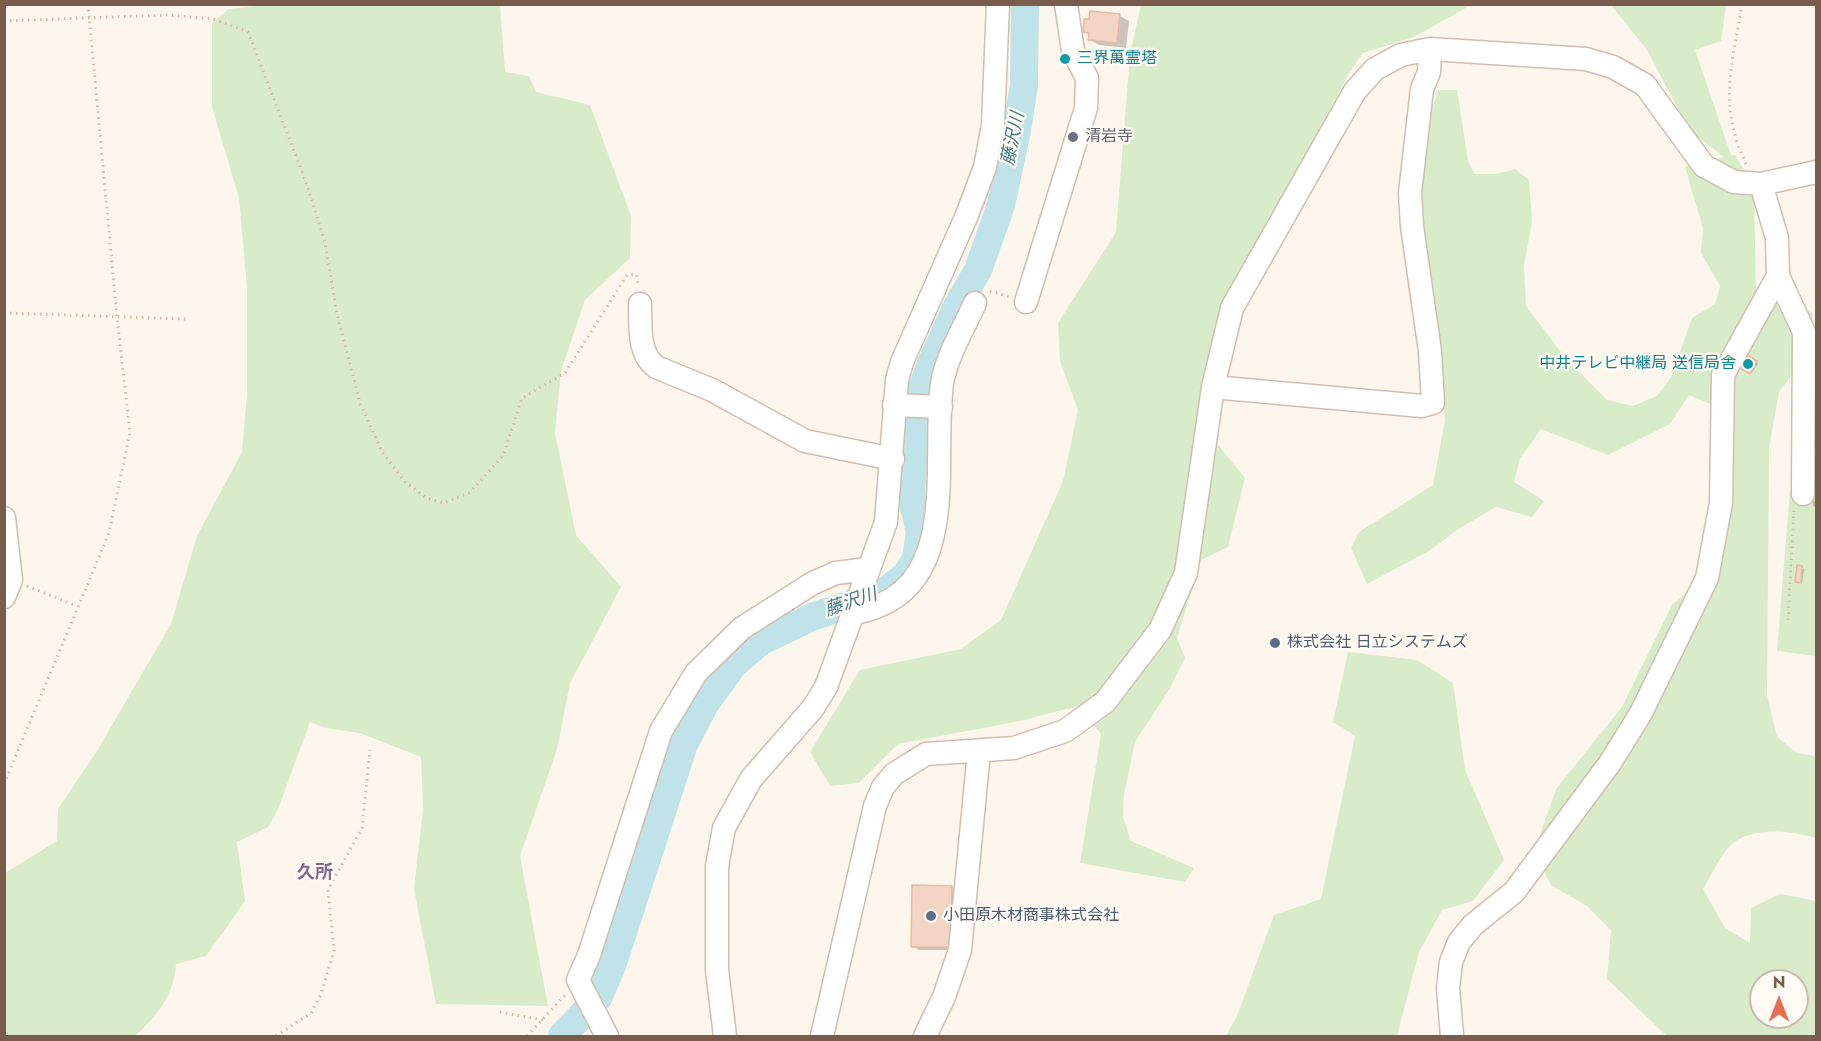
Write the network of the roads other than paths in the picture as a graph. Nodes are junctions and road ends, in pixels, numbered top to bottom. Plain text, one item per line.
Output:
1 (998, 4) edge
2 (1066, 4) edge
3 (1430, 50) junction
4 (1816, 172) edge
5 (1761, 184) junction
6 (1778, 276) junction
7 (982, 297) road end
8 (1019, 299) road end
9 (640, 304) road end
10 (1213, 387) junction
11 (899, 405) junction
12 (938, 407) junction
13 (892, 459) junction
14 (1803, 494) road end
15 (4, 518) edge
16 (870, 564) junction
17 (8, 589) edge
18 (854, 613) junction
19 (979, 751) junction
20 (600, 1033) edge
21 (724, 1036) edge
22 (822, 1036) edge
23 (925, 1036) edge
24 (1452, 1036) edge

1 - 11 street
2 - 8 street
3 - 5 street
3 - 10 street
3 - 10 street
4 - 5 street
5 - 6 street
6 - 14 street
6 - 24 street
7 - 12 street
9 - 13 street
10 - 19 street
11 - 12 street
11 - 13 street
12 - 18 street
13 - 16 street
15 - 17 street
16 - 18 street
16 - 20 street
18 - 21 street
19 - 22 street
19 - 23 street

